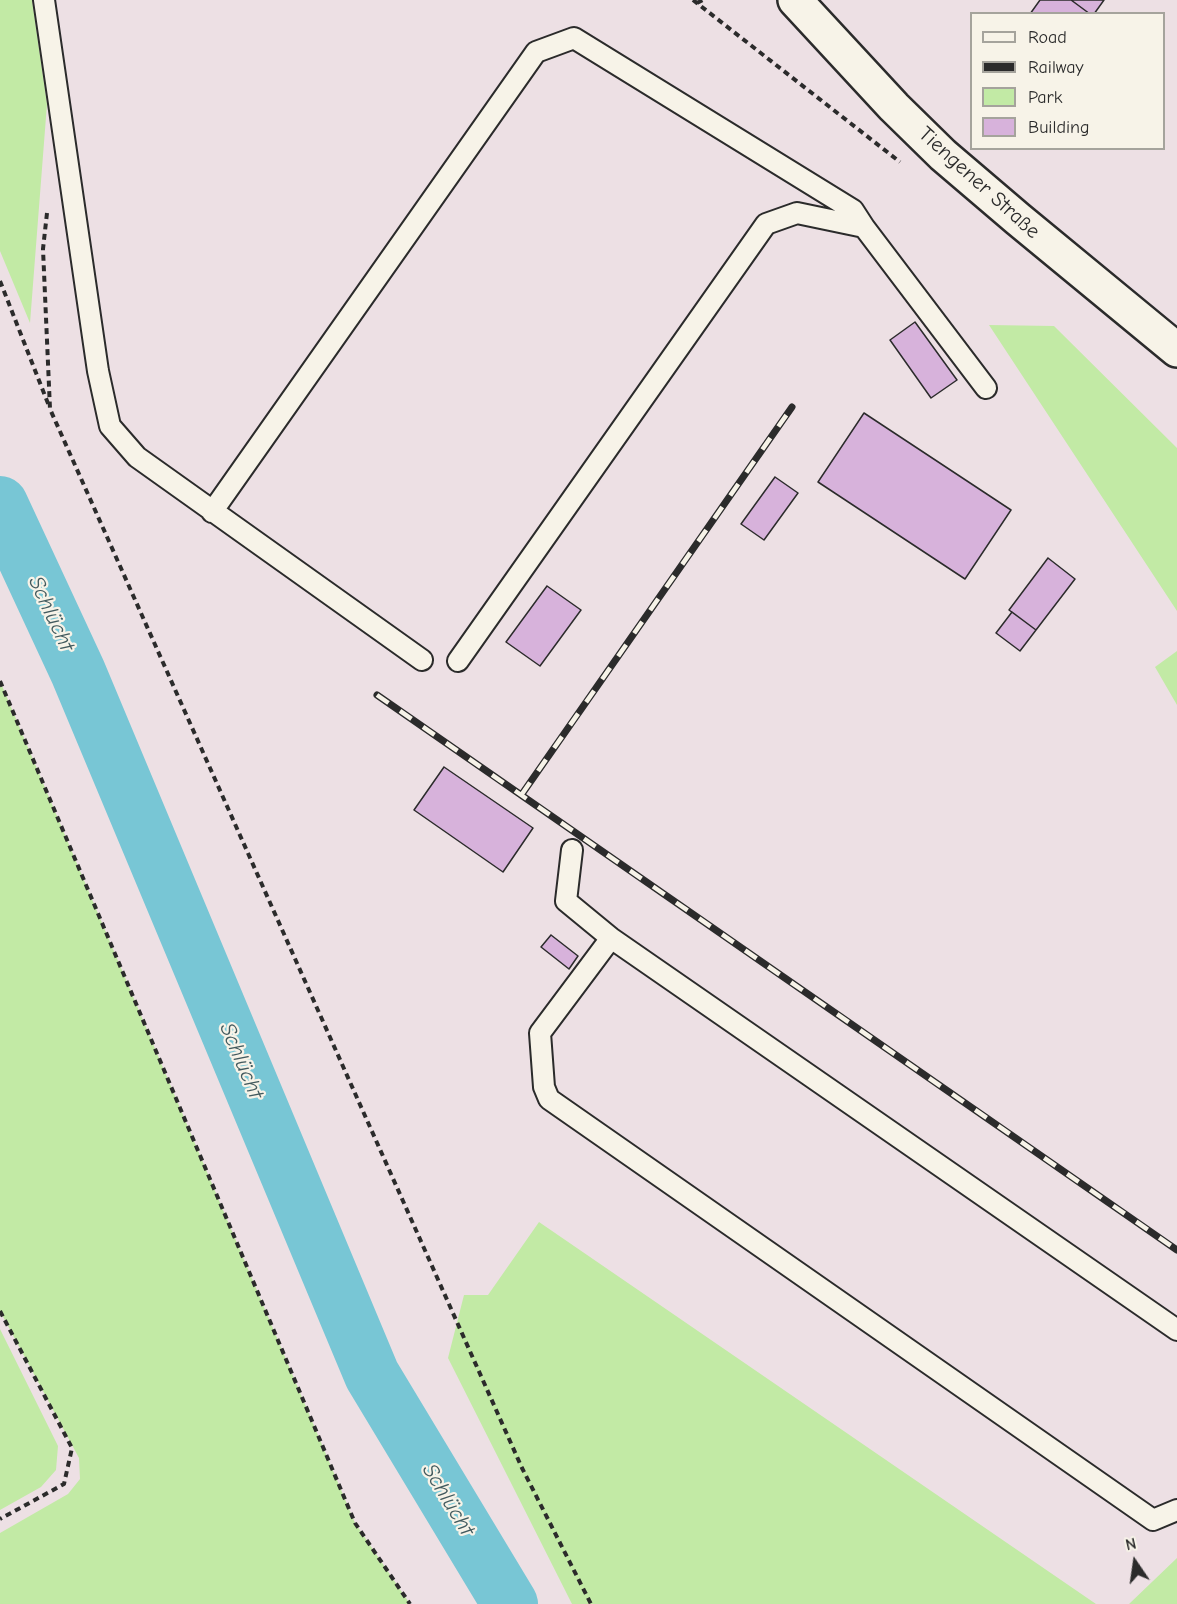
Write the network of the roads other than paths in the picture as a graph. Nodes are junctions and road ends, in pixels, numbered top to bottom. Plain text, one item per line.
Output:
1 (45, 0) edge
2 (795, 0) edge
3 (864, 227) junction
4 (1177, 350) edge
5 (986, 388) dead end
6 (212, 512) junction
7 (422, 660) dead end
8 (458, 662) dead end
9 (572, 850) dead end
10 (611, 938) junction
11 (1177, 1330) edge
12 (1177, 1510) edge

1 - 6 lane
2 - 4 main road, Tiengener Straße
3 - 5 lane
3 - 6 lane
3 - 8 lane
6 - 7 lane
9 - 10 lane
10 - 11 lane
10 - 12 lane

